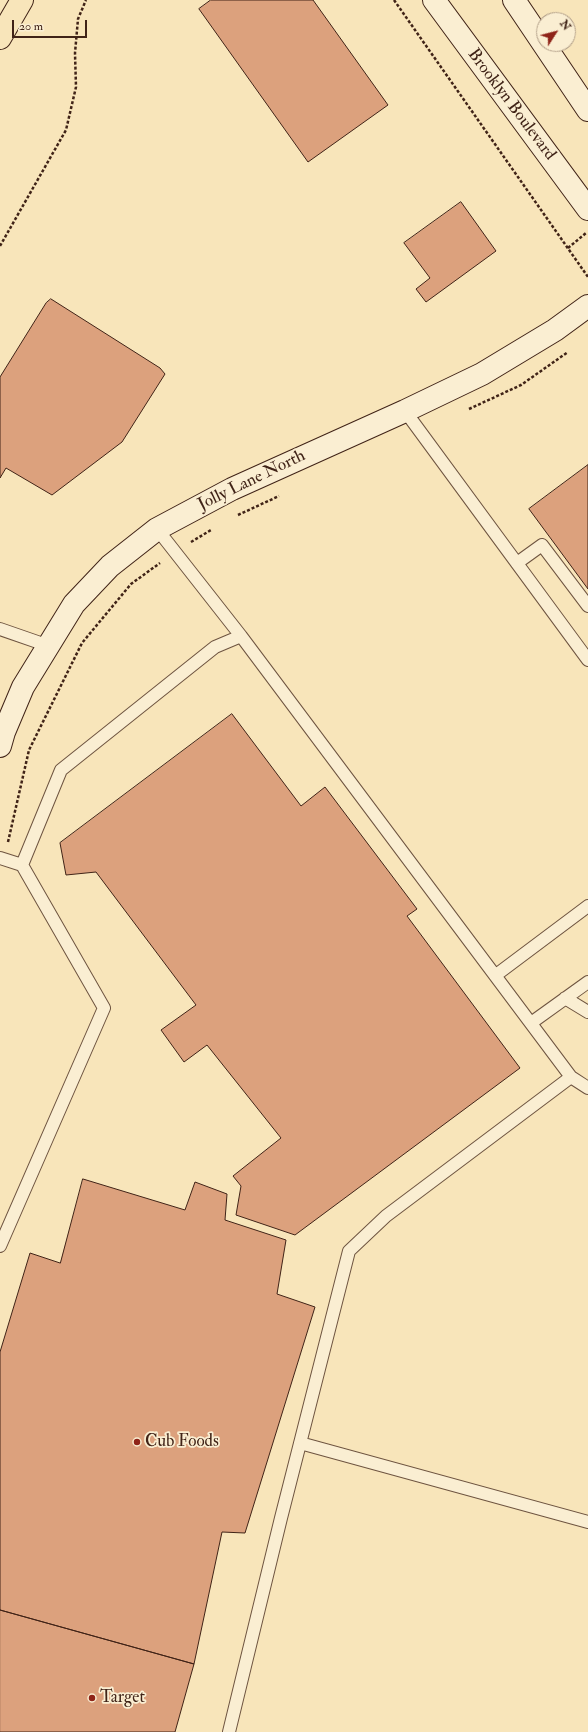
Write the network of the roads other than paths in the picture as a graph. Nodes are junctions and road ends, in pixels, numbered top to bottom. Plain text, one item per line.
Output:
1 (22, 0) edge
2 (434, 0) edge
3 (514, 0) edge
4 (0, 38) edge
5 (588, 110) edge
6 (588, 209) edge
7 (588, 306) edge
8 (405, 411) junction
9 (156, 529) junction
10 (517, 563) junction
11 (588, 606) edge
12 (0, 629) edge
13 (241, 636) junction
14 (49, 646) junction
15 (588, 660) edge
16 (0, 746) edge
17 (2, 859) edge
18 (22, 865) junction
19 (588, 906) edge
20 (496, 975) junction
21 (588, 982) edge
22 (565, 998) junction
23 (588, 1012) edge
24 (531, 1024) junction
25 (571, 1077) junction
26 (588, 1088) edge
27 (0, 1246) edge
28 (300, 1443) junction
29 (588, 1522) edge
30 (229, 1732) edge

1 - 4 highway
2 - 6 street, Brooklyn Boulevard
3 - 5 street
7 - 8 street, Jolly Lane North
8 - 9 street, Jolly Lane North
8 - 10 lane
9 - 13 lane
9 - 14 street, Jolly Lane North
10 - 11 lane
10 - 15 lane
12 - 14 lane
13 - 18 lane
13 - 20 lane
14 - 16 street, Jolly Lane North
17 - 18 lane
18 - 27 lane
19 - 20 lane
20 - 24 lane
21 - 22 lane
22 - 23 lane
22 - 24 lane
24 - 25 lane
25 - 26 lane
25 - 28 lane
28 - 29 lane
28 - 30 lane

